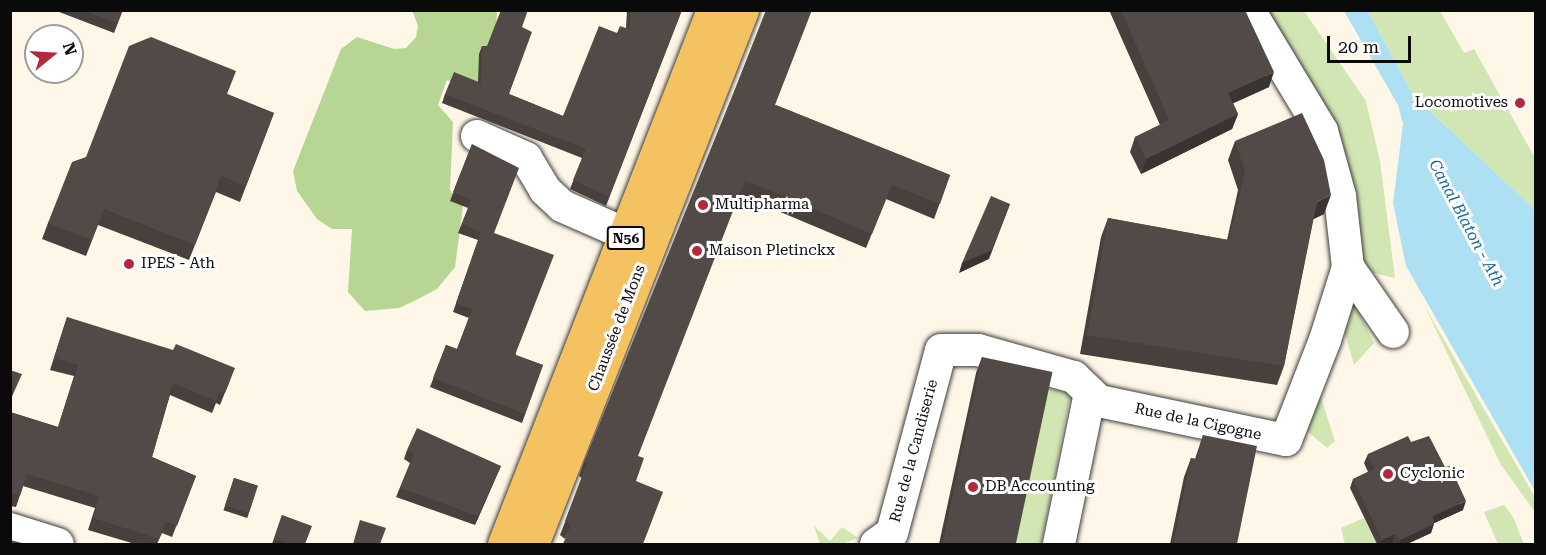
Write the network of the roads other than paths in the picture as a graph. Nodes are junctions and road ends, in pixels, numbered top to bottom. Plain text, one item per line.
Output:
1 (713, 10) edge
2 (742, 10) edge
3 (1249, 10) edge
4 (477, 136) dead end
5 (638, 240) junction
6 (1348, 267) junction
7 (1393, 333) dead end
8 (941, 350) joint
9 (1090, 393) junction
10 (10, 529) edge
11 (58, 544) edge
12 (504, 544) edge
13 (532, 544) edge
14 (876, 544) edge
15 (1059, 544) edge

1 - 5 main road, Chaussée de Mons / N56
2 - 5 main road, Chaussée de Mons / N56
3 - 6 street
4 - 5 street
5 - 12 main road, Chaussée de Mons / N56
5 - 13 main road, Chaussée de Mons / N56
6 - 7 street
6 - 9 street, Rue de la Cigogne
8 - 9 street, Rue de la Cigogne
8 - 14 street, Rue de la Candiserie
9 - 15 street
10 - 11 street

